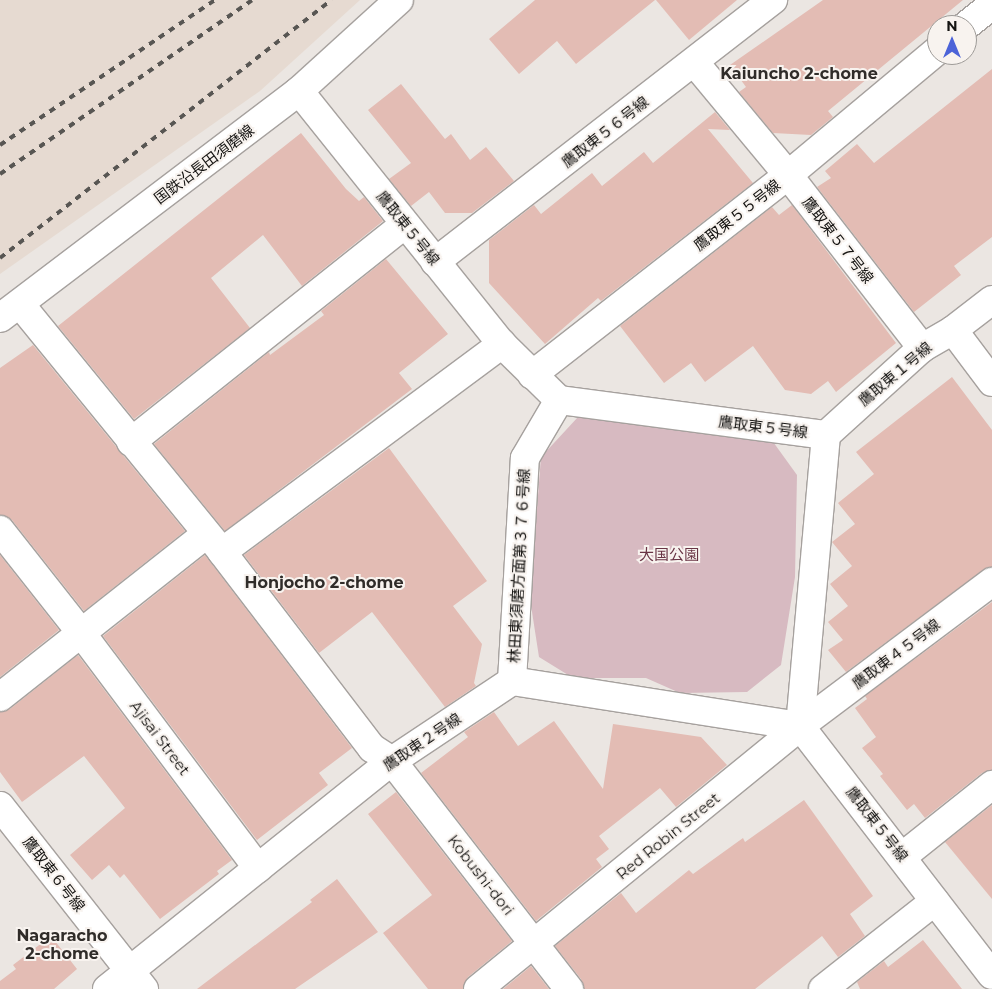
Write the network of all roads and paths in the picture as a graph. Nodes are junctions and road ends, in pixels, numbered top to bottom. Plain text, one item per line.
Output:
1 (399, 0) edge
2 (773, 0) edge
3 (992, 5) edge
4 (977, 18) edge
5 (927, 58) edge
6 (695, 63) junction
7 (299, 91) junction
8 (788, 176) junction
9 (405, 224) junction
10 (435, 262) junction
11 (992, 300) edge
12 (10, 311) edge
13 (953, 330) junction
14 (502, 344) junction
15 (922, 348) junction
16 (532, 375) junction
17 (992, 382) edge
18 (559, 400) junction
19 (826, 435) junction
20 (131, 442) junction
21 (0, 530) edge
22 (214, 544) junction
23 (992, 582) edge
24 (82, 634) junction
25 (512, 681) junction
26 (0, 697) edge
27 (800, 726) junction
28 (392, 761) junction
29 (992, 785) edge
30 (0, 806) edge
31 (903, 856) junction
32 (258, 868) junction
33 (935, 901) junction
34 (535, 944) junction
35 (992, 975) edge
36 (137, 980) edge
37 (107, 989) edge
38 (478, 989) edge
39 (569, 989) edge
40 (823, 989) edge

1 - 7 street, 国鉄沿長田須磨線
2 - 6 street, 鷹取東５６号線
3 - 4 street
5 - 8 street, 鷹取東５５号線
6 - 8 street, 鷹取東５７号線
6 - 10 street, 鷹取東５６号線
7 - 9 street, 鷹取東５号線
7 - 12 street, 国鉄沿長田須磨線
8 - 15 street, 鷹取東５７号線
8 - 16 street, 鷹取東５５号線
9 - 10 street, 鷹取東５号線
9 - 20 street
10 - 14 street, 鷹取東５号線
11 - 13 street, 鷹取東１号線
12 - 20 street, Kobushi-dori
13 - 15 street, 鷹取東１号線
13 - 17 street
14 - 16 street, 鷹取東５号線
14 - 22 street
15 - 19 street, 鷹取東１号線
16 - 18 street, 鷹取東５号線
18 - 19 street, 鷹取東５号線
18 - 25 street, 林田東須磨方面第３７６号線
19 - 27 street, 鷹取東５号線
20 - 22 street, Kobushi-dori
21 - 24 street, Ajisai Street
22 - 24 street
22 - 28 street, Kobushi-dori
23 - 27 street, 鷹取東４５号線
24 - 26 street
24 - 32 street, Ajisai Street
25 - 27 street
25 - 28 street, 鷹取東２号線
27 - 31 street, 鷹取東５号線
27 - 34 street, Red Robin Street
28 - 32 street, 鷹取東２号線
28 - 34 street, Kobushi-dori
29 - 31 street
30 - 36 street, 鷹取東６号線
31 - 33 street, 鷹取東５号線
32 - 36 street, 鷹取東２号線
33 - 35 street, 鷹取東５号線
33 - 40 street
34 - 38 street, Red Robin Street
34 - 39 street, Kobushi-dori
36 - 37 street, 鷹取東２号線

